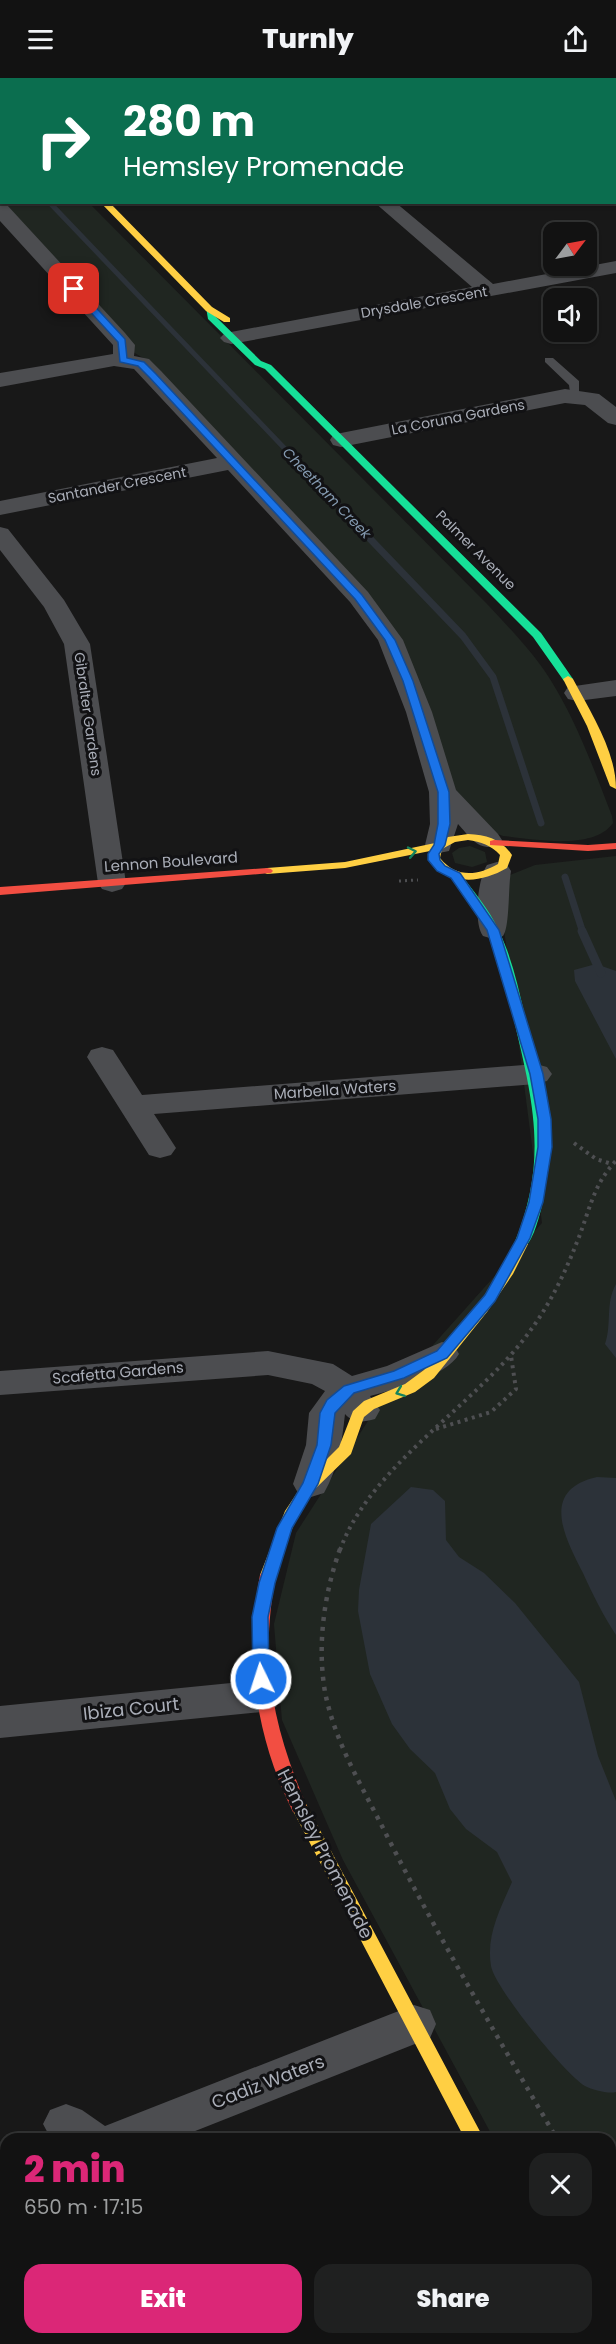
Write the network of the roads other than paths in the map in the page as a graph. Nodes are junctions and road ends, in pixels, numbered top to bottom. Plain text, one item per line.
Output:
1 (106, 204) edge
2 (385, 204) edge
3 (0, 209) edge
4 (616, 267) edge
5 (488, 290) junction
6 (237, 337) junction
7 (123, 360) junction
8 (549, 360) dead end
9 (0, 380) edge
10 (574, 396) junction
11 (616, 418) edge
12 (341, 440) junction
13 (233, 462) junction
14 (0, 508) edge
15 (0, 534) edge
16 (616, 688) edge
17 (577, 693) junction
18 (616, 786) edge
19 (443, 792) junction
20 (491, 841) junction
21 (439, 845) junction
22 (616, 846) edge
23 (588, 848) junction
24 (537, 859) dead end
25 (345, 865) junction
26 (506, 867) junction
27 (398, 869) dead end
28 (426, 870) dead end
29 (451, 874) junction
30 (112, 883) junction
31 (0, 891) edge
32 (493, 930) junction
33 (102, 1057) dead end
34 (536, 1074) junction
35 (134, 1106) junction
36 (160, 1148) dead end
37 (442, 1354) joint
38 (0, 1383) edge
39 (347, 1402) junction
40 (311, 1484) joint
41 (262, 1696) junction
42 (0, 1722) edge
43 (414, 2024) junction
44 (137, 2133) edge
45 (473, 2133) edge

1 - 6 street, Palmer Avenue
2 - 5 street
3 - 7 street
4 - 5 street, Drysdale Crescent
5 - 6 street, Drysdale Crescent
6 - 12 street, Palmer Avenue
7 - 9 street
7 - 13 street
8 - 10 lane
10 - 11 street
10 - 12 street, La Coruna Gardens
12 - 17 street, Palmer Avenue
13 - 14 street, Santander Crescent
13 - 19 street
15 - 30 street, Gibralter Gardens
16 - 17 street
17 - 18 street, Palmer Avenue
19 - 20 street
19 - 21 street
20 - 21 street, Lennon Boulevard
20 - 23 street
20 - 26 street
25 -> 21 street, Lennon Boulevard
21 - 29 street
22 - 23 street
23 - 24 street
25 - 27 street, Lennon Boulevard
25 - 30 street, Lennon Boulevard
26 - 29 street
26 - 32 street
28 - 29 street
29 - 32 street
30 - 31 street, Lennon Boulevard
32 - 34 street
33 - 35 street
34 - 35 street, Marbella Waters
34 - 37 street
35 - 36 street
37 - 39 street
38 - 39 street, Scafetta Gardens
39 - 40 street, Hemsley Promenade
40 - 41 street, Hemsley Promenade
41 - 42 street, Ibiza Court
41 - 43 street, Hemsley Promenade
43 - 44 street, Cadiz Waters
43 - 45 street, Hemsley Promenade

